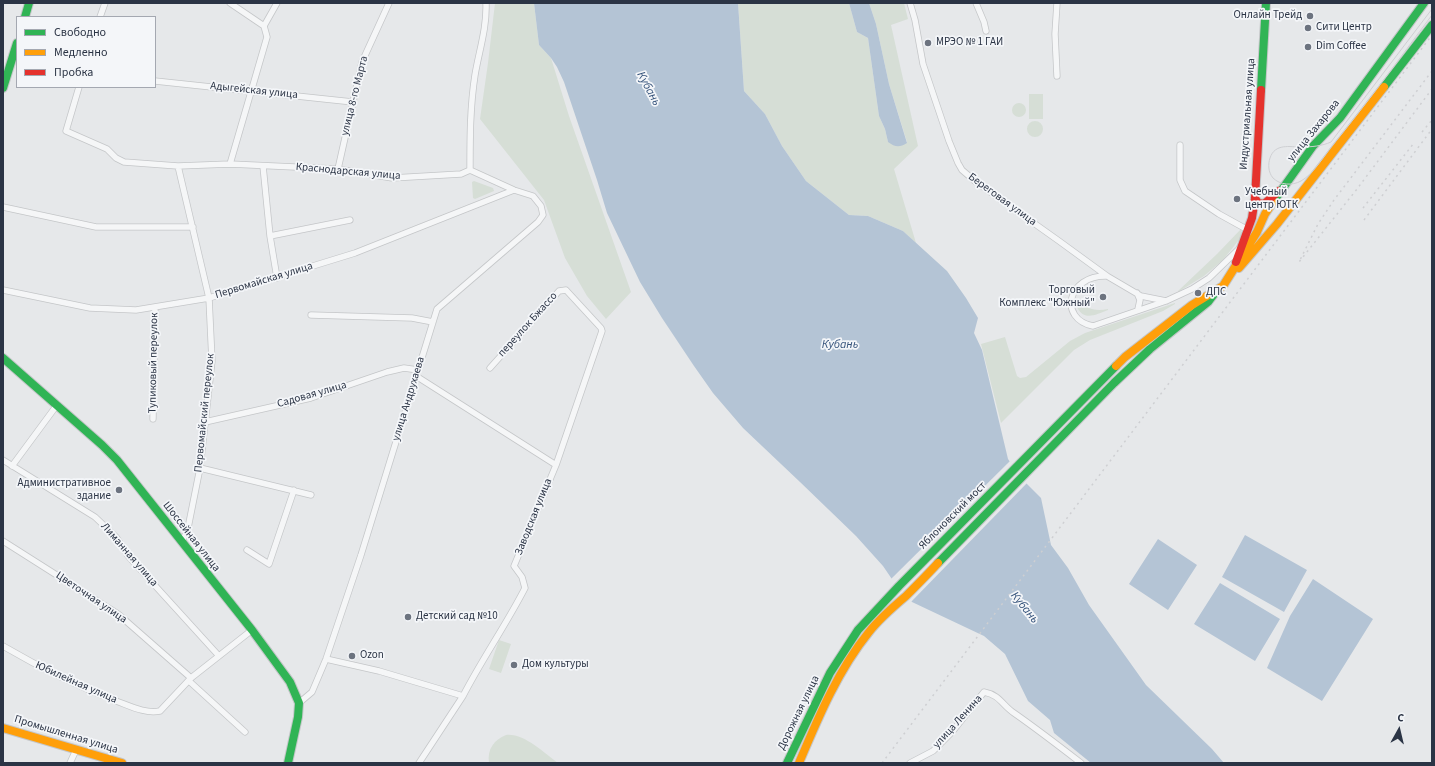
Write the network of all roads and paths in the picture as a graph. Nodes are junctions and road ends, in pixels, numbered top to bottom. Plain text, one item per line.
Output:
1 (29, 3) edge
2 (105, 3) edge
3 (230, 3) edge
4 (278, 3) edge
5 (388, 3) edge
6 (486, 3) edge
7 (910, 3) edge
8 (976, 3) edge
9 (1057, 3) edge
10 (1266, 3) edge
11 (1424, 3) edge
12 (25, 16) edge
13 (100, 16) edge
14 (1432, 25) edge
15 (264, 26) junction
16 (986, 32) dead end
17 (16, 49) edge
18 (1057, 76) dead end
19 (156, 81) edge
20 (3, 88) edge
21 (79, 88) edge
22 (252, 90) junction
23 (352, 102) junction
24 (1180, 145) dead end
25 (230, 164) junction
26 (178, 166) junction
27 (263, 166) junction
28 (338, 169) junction
29 (470, 170) junction
30 (514, 190) junction
31 (1282, 190) junction
32 (1255, 198) junction
33 (3, 207) edge
34 (1265, 214) junction
35 (1252, 218) junction
36 (350, 220) dead end
37 (1277, 224) junction
38 (193, 227) junction
39 (1248, 230) junction
40 (1257, 232) junction
41 (1268, 234) junction
42 (270, 236) junction
43 (1240, 248) junction
44 (1107, 276) junction
45 (276, 278) junction
46 (1230, 278) junction
47 (3, 290) edge
48 (1137, 293) junction
49 (1215, 293) junction
50 (209, 298) junction
51 (1166, 300) junction
52 (155, 307) junction
53 (1138, 309) junction
54 (311, 316) dead end
55 (433, 322) junction
56 (601, 328) joint
57 (3, 358) edge
58 (490, 368) dead end
59 (418, 370) junction
60 (416, 376) junction
61 (1100, 383) joint
62 (1106, 391) joint
63 (57, 405) junction
64 (153, 419) dead end
65 (205, 422) junction
66 (3, 460) edge
67 (556, 465) junction
68 (12, 466) junction
69 (200, 468) junction
70 (294, 490) junction
71 (311, 495) dead end
72 (3, 541) edge
73 (181, 541) junction
74 (247, 550) dead end
75 (252, 630) junction
76 (3, 646) edge
77 (219, 656) junction
78 (326, 659) junction
79 (830, 673) joint
80 (839, 678) joint
81 (190, 679) junction
82 (463, 696) junction
83 (298, 703) junction
84 (3, 728) edge
85 (245, 732) dead end
86 (76, 750) junction
87 (1074, 761) edge
88 (70, 763) edge
89 (122, 763) edge
90 (288, 763) edge
91 (418, 763) edge
92 (787, 763) edge
93 (799, 763) edge
94 (910, 763) edge
95 (1081, 763) edge

1 - 12 main road
2 - 13 street
3 - 15 street
4 - 15 street
5 - 23 street, улица 8-го Марта
6 - 29 street
7 - 44 street, Береговая улица
8 - 16 street
9 - 18 street
10 - 32 main road, Индустриальная улица
11 - 31 main road, улица Захарова
14 - 37 main road, улица Захарова
15 - 22 street
17 - 20 main road
19 - 22 street, Адыгейская улица
21 - 26 street, Краснодарская улица
22 - 23 street, Адыгейская улица
22 - 25 street
23 - 28 street, улица 8-го Марта
24 - 39 street
25 - 26 street, Краснодарская улица
25 - 27 street, Краснодарская улица
26 - 38 street, Первомайский переулок
27 - 28 street, Краснодарская улица
27 - 42 street
28 - 29 street, Краснодарская улица
29 - 30 street, улица Андрухаева
30 - 45 street, Первомайская улица
30 - 55 street, улица Андрухаева
31 - 32 main road
31 - 34 main road, улица Захарова
32 - 35 main road, Индустриальная улица
33 - 38 street
34 - 37 main road
34 - 40 main road, улица Захарова
35 - 39 main road, Индустриальная улица
35 - 40 main road
36 - 42 street
37 - 41 main road, улица Захарова
38 - 50 street, Первомайский переулок
39 - 43 main road, Индустриальная улица
40 - 41 main road
40 - 46 main road, улица Захарова
41 - 46 main road, улица Захарова
42 - 45 street
43 - 46 main road, Индустриальная улица
43 - 51 street
44 - 48 street, Береговая улица
44 - 53 street
45 - 50 street, Первомайская улица
46 - 49 main road, улица Захарова
47 - 52 street, Первомайская улица
48 - 51 street, Береговая улица
48 - 53 street
49 - 61 main road, улица Захарова
49 - 62 main road, улица Захарова
50 - 52 street, Первомайская улица
50 - 65 street, Первомайский переулок
51 - 53 street
52 - 64 street, Тупиковый переулок
54 - 55 street
55 - 59 street, улица Андрухаева
56 - 58 street, переулок Бжассо
56 - 67 street, Заводская улица
57 - 63 main road, Шоссейная улица
59 - 60 street, улица Андрухаева
59 - 65 street, Садовая улица
60 - 67 street
60 - 78 street, улица Андрухаева
61 - 79 main road, Яблоновский мост
62 - 80 main road, Яблоновский мост
63 - 68 street
63 - 73 main road, Шоссейная улица
65 - 69 street, Первомайский переулок
66 - 68 street, Лиманная улица
67 - 82 street, Заводская улица
68 - 77 street, Лиманная улица
69 - 70 street
69 - 73 street, Первомайский переулок
70 - 71 street
70 - 74 street
72 - 81 street, Цветочная улица
73 - 75 main road, Шоссейная улица
75 - 77 street
75 - 83 main road, Шоссейная улица
76 - 81 street, Юбилейная улица
77 - 81 street
78 - 82 street
78 - 83 street, улица Андрухаева
79 - 92 main road, Дорожная улица
80 - 93 main road, Дорожная улица
81 - 85 street, Цветочная улица
82 - 91 street, Заводская улица
83 - 90 main road, Шоссейная улица
84 - 86 main road, Промышленная улица
86 - 88 street
86 - 89 main road, Промышленная улица
87 - 94 street, улица Ленина
87 - 95 street

